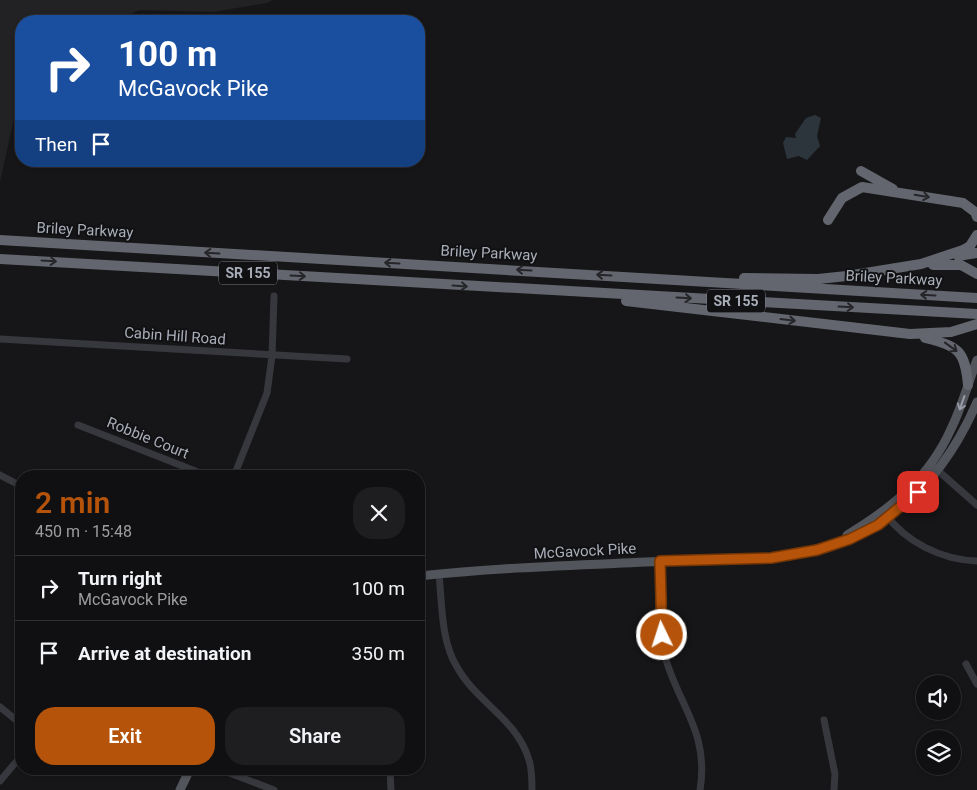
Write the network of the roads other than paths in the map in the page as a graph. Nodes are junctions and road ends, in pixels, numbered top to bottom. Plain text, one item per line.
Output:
1 (861, 172) dead end
2 (898, 192) junction
3 (977, 217) edge
4 (828, 220) dead end
5 (977, 235) edge
6 (0, 240) edge
7 (977, 253) edge
8 (947, 256) junction
9 (0, 259) edge
10 (921, 264) junction
11 (977, 274) edge
12 (636, 277) junction
13 (496, 288) junction
14 (274, 296) dead end
15 (977, 298) edge
16 (977, 314) edge
17 (976, 325) edge
18 (910, 334) junction
19 (0, 339) edge
20 (272, 356) junction
21 (348, 359) dead end
22 (977, 360) edge
23 (968, 385) junction
24 (977, 402) edge
25 (78, 425) dead end
26 (934, 467) junction
27 (193, 470) edge
28 (236, 470) edge
29 (0, 475) edge
30 (15, 483) edge
31 (977, 506) edge
32 (886, 515) junction
33 (660, 561) junction
34 (977, 562) edge
35 (439, 574) junction
36 (425, 575) edge
37 (966, 664) dead end
38 (977, 684) edge
39 (0, 707) edge
40 (15, 719) edge
41 (824, 720) dead end
42 (15, 763) edge
43 (187, 775) edge
44 (235, 775) edge
45 (390, 775) edge
46 (0, 781) edge
47 (180, 790) edge
48 (274, 790) edge
49 (391, 790) edge
50 (532, 790) edge
51 (700, 790) edge
52 (834, 790) edge

1 - 2 highway
2 -> 3 highway
2 - 4 highway
5 - 8 highway
12 -> 6 highway, Briley Parkway / SR 155
7 - 8 highway
8 - 10 highway
9 -> 13 highway, Briley Parkway / SR 155
10 - 11 highway
10 - 12 highway
15 -> 12 highway, Briley Parkway / SR 155
13 -> 16 highway, Briley Parkway / SR 155
13 -> 18 highway
14 - 20 street
17 - 18 highway
18 -> 23 highway
19 - 20 street, Cabin Hill Road
20 - 21 street, Cabin Hill Road
20 - 28 street
22 - 23 main road, McGavock Pike
23 -> 26 main road, McGavock Pike
24 - 26 main road, McGavock Pike
25 - 27 street, Robbie Court
26 - 31 street
26 - 32 main road, McGavock Pike
26 - 32 main road, McGavock Pike
29 - 30 street
32 - 33 main road, McGavock Pike
32 - 34 street
33 - 35 main road, McGavock Pike
33 - 51 street
35 - 36 main road, McGavock Pike
35 - 50 street
37 - 38 street
39 - 40 street
41 - 52 street
42 - 46 street
43 - 47 main road
44 - 48 street
45 - 49 street

